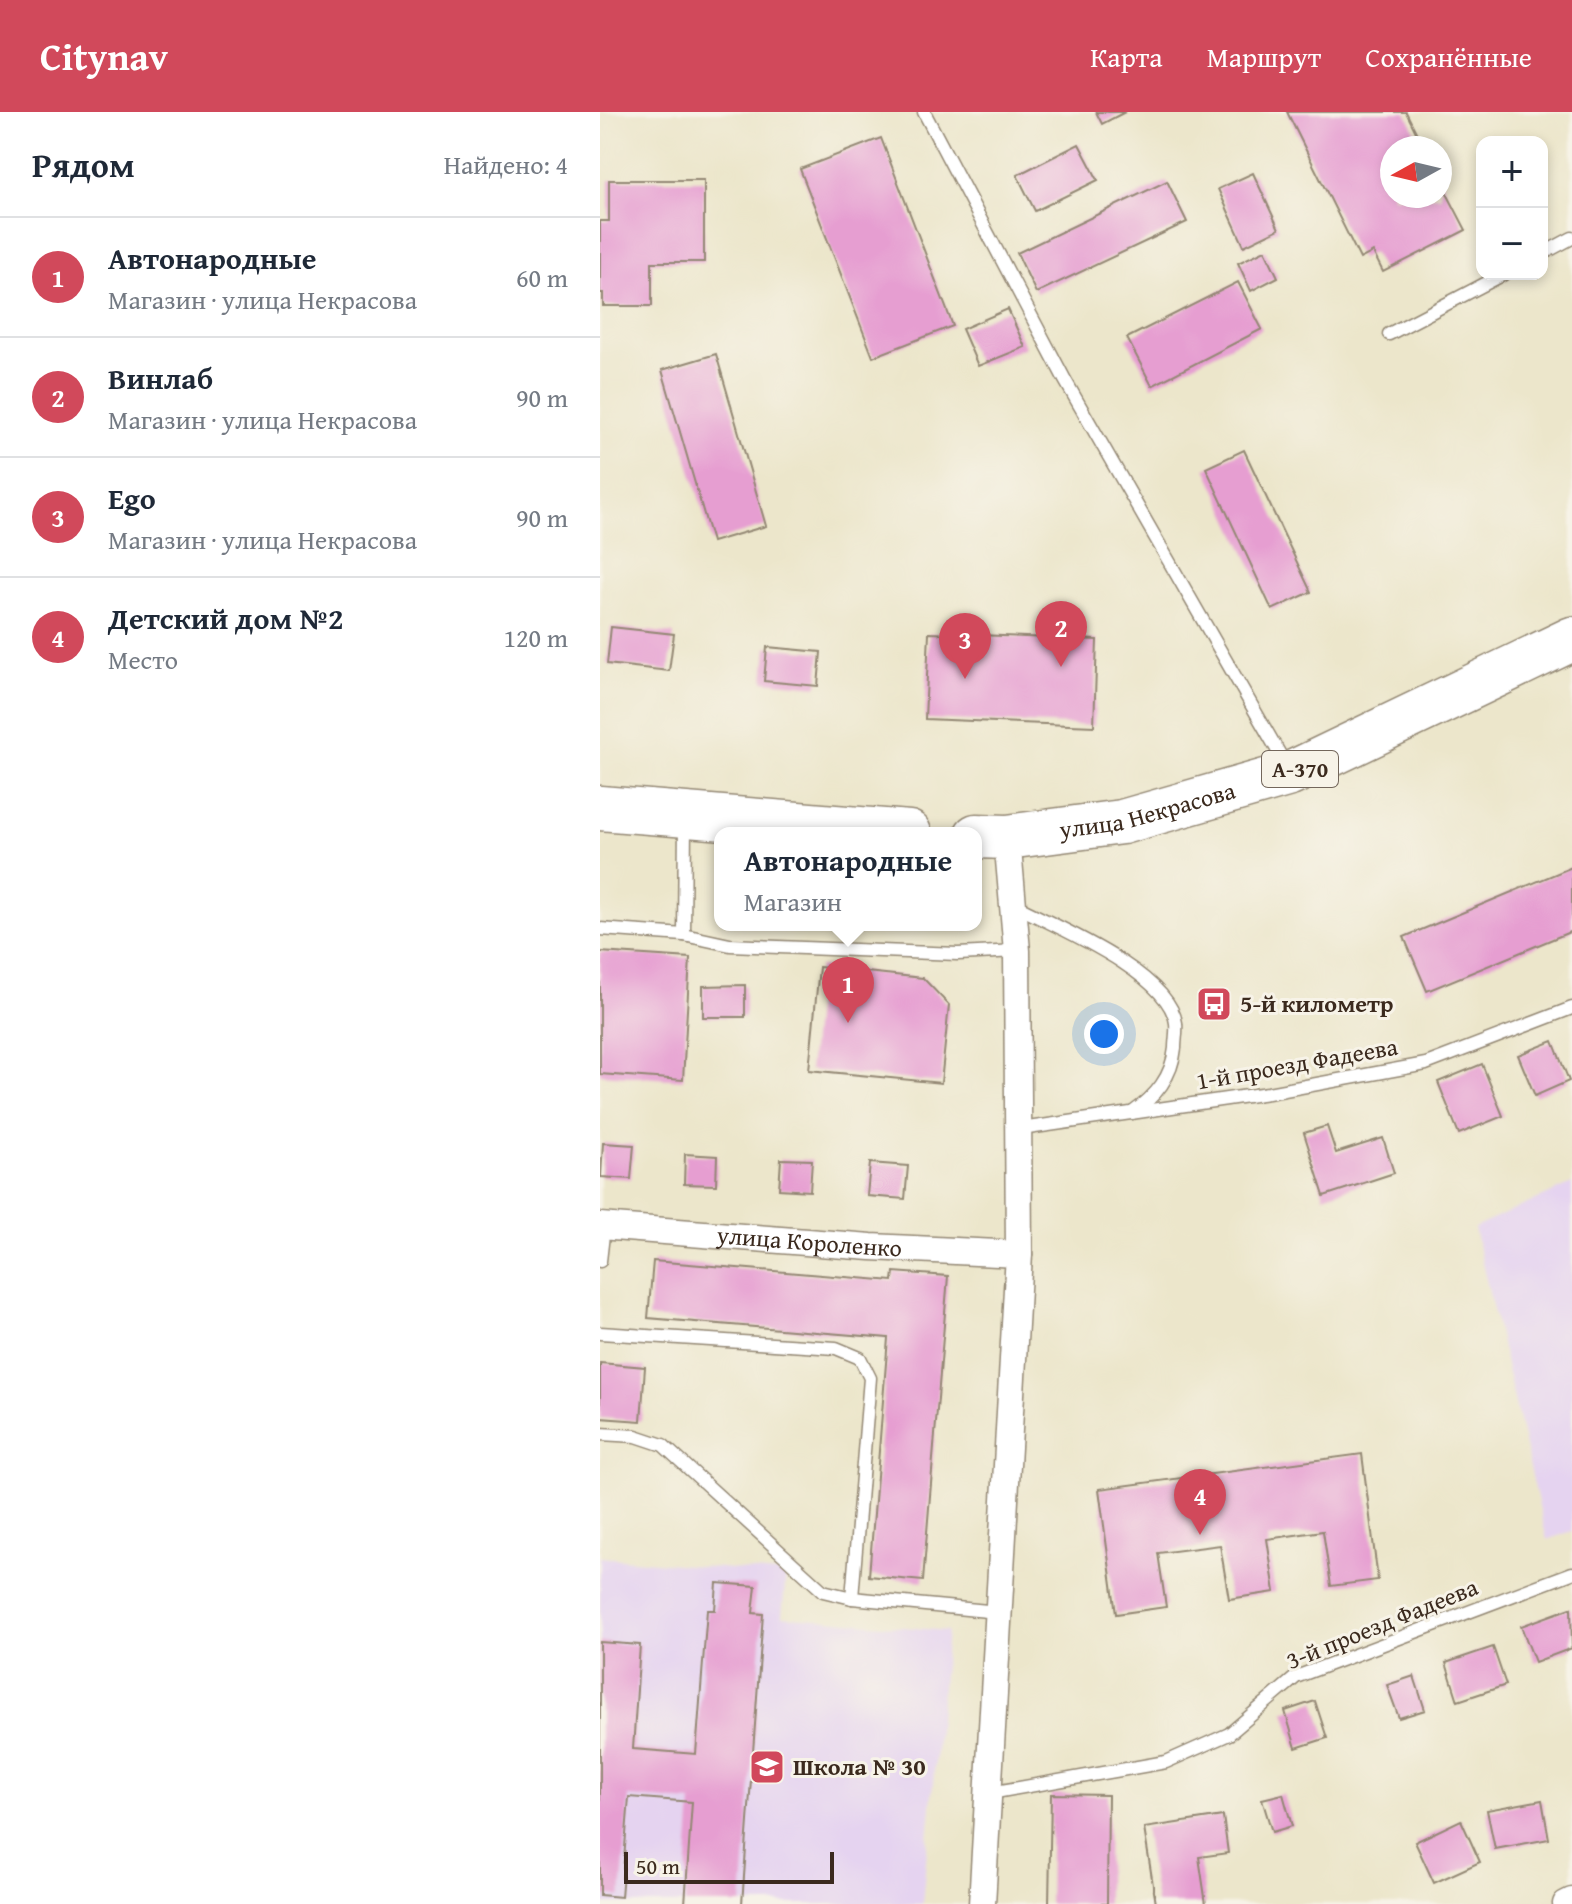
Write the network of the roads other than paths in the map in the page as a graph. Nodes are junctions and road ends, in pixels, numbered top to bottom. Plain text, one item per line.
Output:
1 (924, 112) edge
2 (1572, 238) edge
3 (1548, 251) edge
4 (1492, 280) edge
5 (1389, 334) dead end
6 (1572, 639) edge
7 (1290, 774) junction
8 (600, 808) edge
9 (685, 815) junction
10 (834, 827) edge
11 (992, 837) edge
12 (1014, 905) junction
13 (600, 929) edge
14 (684, 935) junction
15 (1017, 951) junction
16 (1572, 1008) edge
17 (1130, 1114) junction
18 (1021, 1129) junction
19 (602, 1226) edge
20 (1019, 1254) junction
21 (600, 1261) edge
22 (600, 1333) edge
23 (600, 1434) edge
24 (1572, 1573) edge
25 (852, 1598) junction
26 (998, 1612) junction
27 (990, 1793) junction
28 (1572, 1901) edge
29 (982, 1904) edge
30 (1566, 1904) edge

1 - 7 lane
2 - 3 lane
4 - 5 lane
6 - 7 highway, улица Некрасова / А-370
7 - 11 highway, улица Некрасова / А-370
8 - 9 highway
9 - 10 highway
9 - 14 lane
11 - 12 street
12 - 15 street
12 - 17 lane
13 - 14 lane
14 - 15 lane
15 - 18 street
16 - 17 lane, 1-й проезд Фадеева
17 - 18 lane, 1-й проезд Фадеева
18 - 20 street
19 - 20 street, улица Короленко
19 - 21 lane
20 - 26 street
22 - 25 lane
23 - 25 lane
24 - 27 lane, 3-й проезд Фадеева
25 - 26 lane
26 - 27 street
27 - 29 street
28 - 30 street

